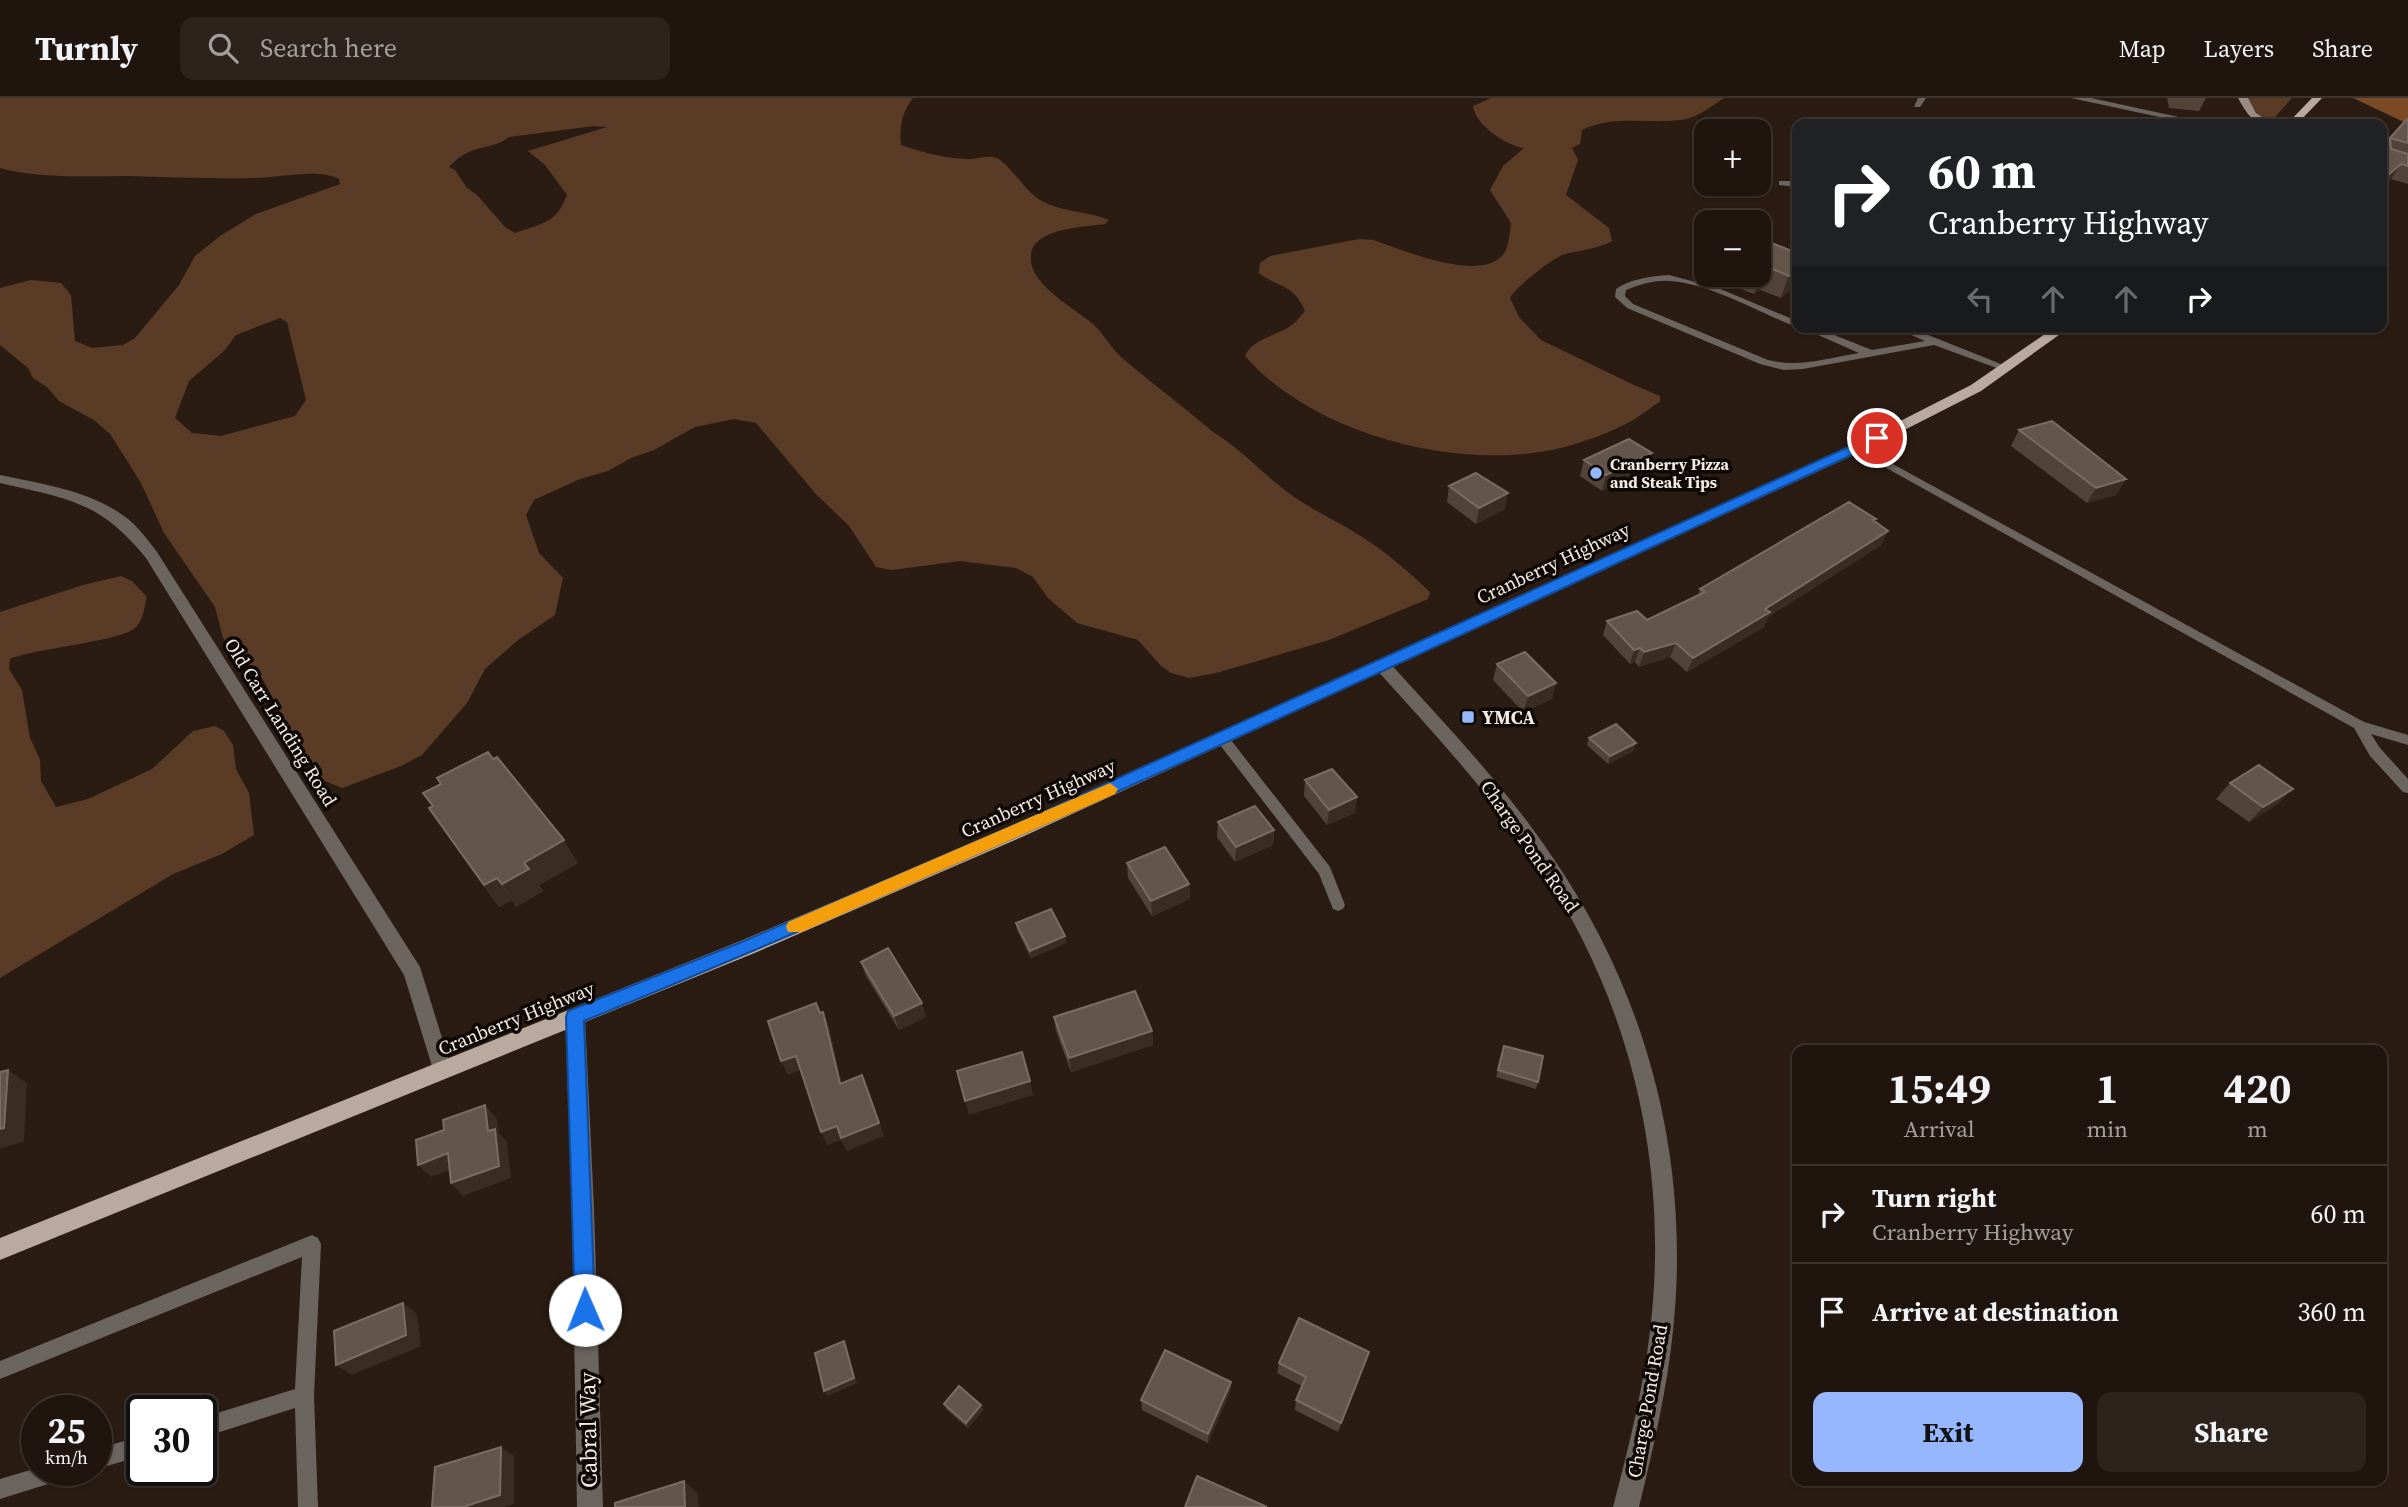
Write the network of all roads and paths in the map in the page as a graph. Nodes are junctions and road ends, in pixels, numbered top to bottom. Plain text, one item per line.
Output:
1 (2076, 98) edge
2 (2243, 98) edge
3 (2317, 98) edge
4 (2181, 119) edge
5 (2259, 119) edge
6 (2297, 119) edge
7 (1782, 183) dead end
8 (1792, 184) edge
9 (1792, 322) edge
10 (1820, 333) edge
11 (1913, 333) edge
12 (2056, 333) edge
13 (1935, 342) junction
14 (1871, 354) junction
15 (2006, 368) junction
16 (1858, 447) junction
17 (0, 479) edge
18 (1382, 665) junction
19 (2359, 725) junction
20 (1222, 738) junction
21 (2408, 740) edge
22 (2408, 788) edge
23 (1338, 905) dead end
24 (575, 1017) junction
25 (442, 1070) junction
26 (0, 1248) edge
27 (0, 1370) edge
28 (304, 1396) junction
29 (217, 1422) edge
30 (21, 1482) edge
31 (0, 1489) edge
32 (307, 1507) edge
33 (590, 1507) edge
34 (1626, 1507) edge

1 - 4 street
2 - 5 main road
3 - 6 main road
7 - 8 lane
9 - 14 lane
10 - 14 lane
11 - 13 lane
12 - 15 main road, Cranberry Highway
13 - 14 lane
13 - 15 lane
15 - 16 main road, Cranberry Highway
16 - 18 main road, Cranberry Highway
16 - 19 lane
17 - 25 street, Old Carr Landing Road
18 - 20 main road, Cranberry Highway
18 - 34 street, Charge Pond Road
19 - 21 lane
19 - 22 lane
20 - 23 lane
20 - 24 main road, Cranberry Highway
24 - 25 main road, Cranberry Highway
24 - 33 street, Cabral Way
25 - 26 main road, Cranberry Highway
27 - 28 lane
28 - 29 lane
28 - 32 lane
30 - 31 lane

